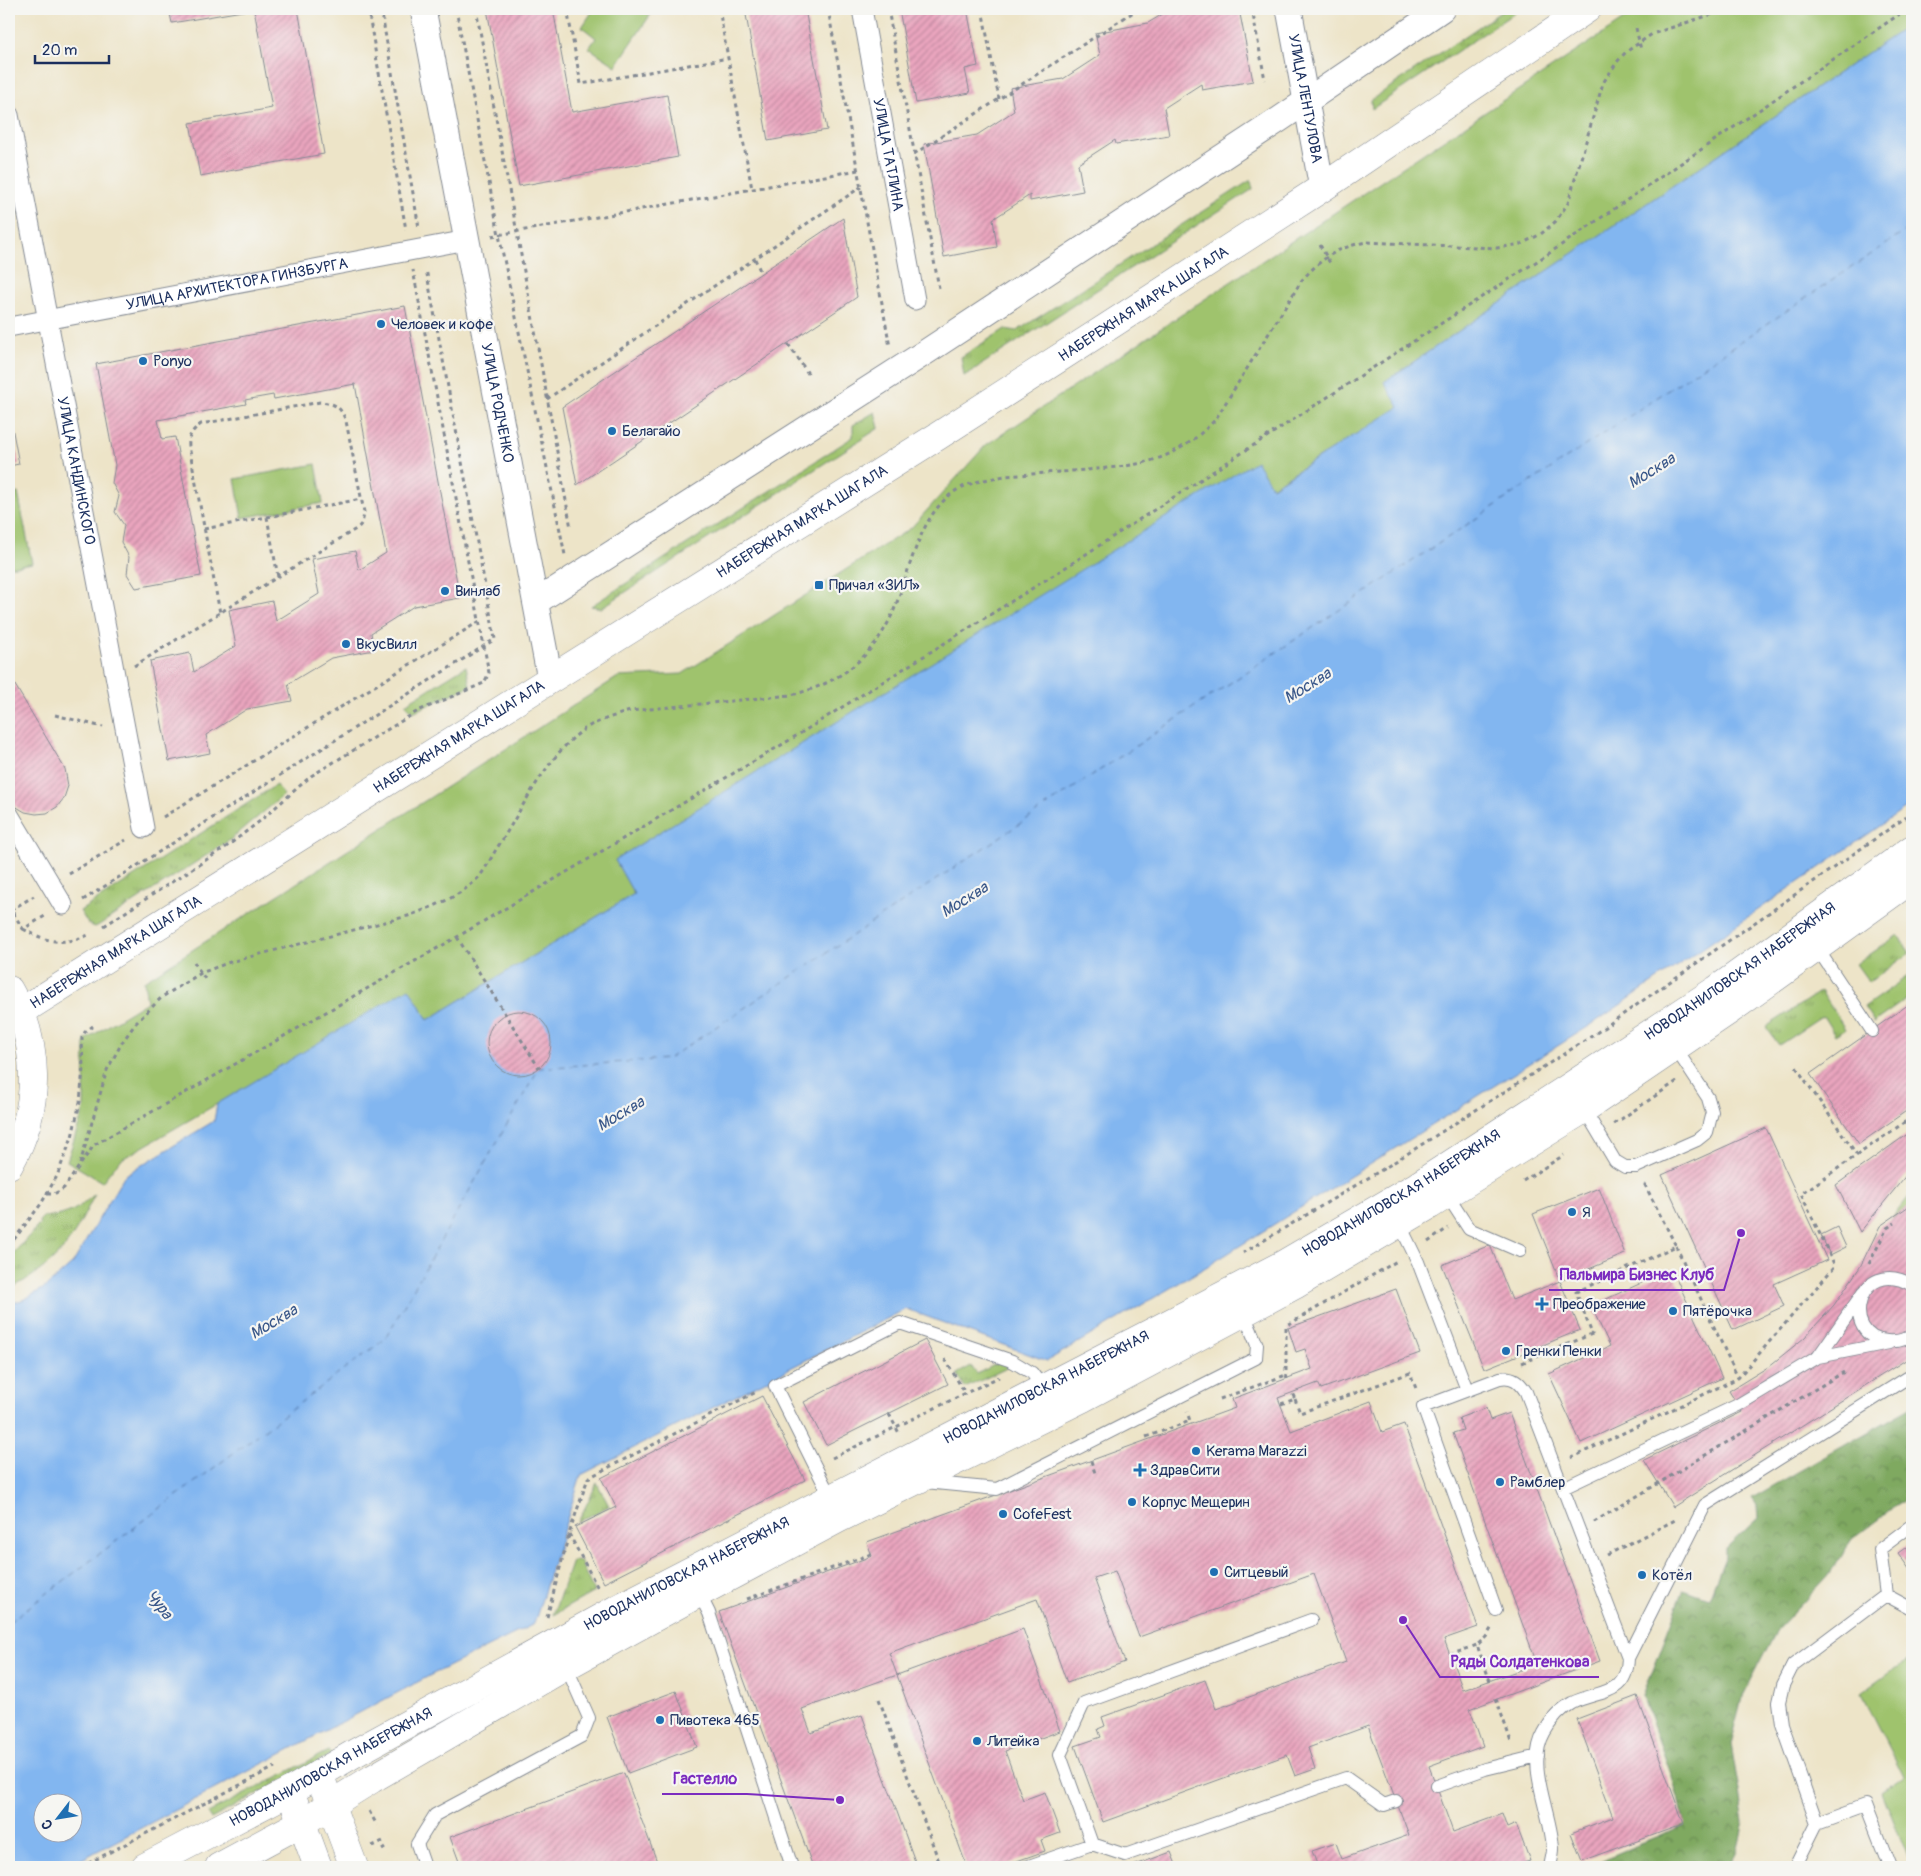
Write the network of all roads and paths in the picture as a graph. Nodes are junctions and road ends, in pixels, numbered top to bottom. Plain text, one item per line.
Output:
1 (368, 9) edge
2 (381, 9) edge
3 (423, 9) edge
4 (456, 9) edge
5 (476, 9) edge
6 (567, 9) edge
7 (719, 9) edge
8 (828, 9) edge
9 (862, 9) edge
10 (888, 9) edge
11 (982, 9) edge
12 (1138, 9) edge
13 (1252, 9) edge
14 (1289, 9) edge
15 (1442, 9) edge
16 (1587, 9) edge
17 (1728, 9) edge
18 (1907, 9) edge
19 (1134, 10) edge
20 (1636, 28) dead end
21 (1639, 42) junction
22 (1641, 50) dead end
23 (728, 58) junction
24 (1266, 80) dead end
25 (999, 99) junction
26 (1306, 102) junction
27 (9, 115) edge
28 (914, 154) junction
29 (858, 170) junction
30 (860, 188) junction
31 (1322, 188) junction
32 (752, 189) junction
33 (517, 231) junction
34 (499, 235) junction
35 (467, 240) junction
36 (1320, 245) dead end
37 (416, 250) junction
38 (1326, 256) junction
39 (755, 259) junction
40 (1331, 264) dead end
41 (761, 273) dead end
42 (939, 288) dead end
43 (915, 300) dead end
44 (47, 320) junction
45 (9, 327) edge
46 (788, 344) dead end
47 (894, 372) junction
48 (809, 375) dead end
49 (547, 399) junction
50 (361, 500) junction
51 (267, 517) junction
52 (571, 528) dead end
53 (204, 529) junction
54 (563, 546) dead end
55 (278, 577) junction
56 (536, 602) junction
57 (220, 613) junction
58 (480, 622) junction
59 (484, 645) junction
60 (149, 656) dead end
61 (550, 679) junction
62 (55, 714) dead end
63 (126, 732) junction
64 (1912, 813) edge
65 (9, 815) edge
66 (144, 828) junction
67 (1912, 849) edge
68 (1912, 879) edge
69 (51, 886) junction
70 (81, 901) dead end
71 (63, 905) joint
72 (9, 906) edge
73 (11, 910) junction
74 (23, 929) junction
75 (457, 937) junction
76 (1810, 937) junction
77 (194, 962) dead end
78 (201, 973) junction
79 (205, 979) dead end
80 (13, 1007) edge
81 (93, 1026) dead end
82 (1872, 1031) dead end
83 (1668, 1038) junction
84 (1796, 1067) dead end
85 (539, 1068) dead end
86 (1584, 1109) junction
87 (1912, 1117) edge
88 (1857, 1155) junction
89 (80, 1164) junction
90 (9, 1165) edge
91 (1636, 1167) junction
92 (47, 1194) junction
93 (1447, 1195) junction
94 (1394, 1213) junction
95 (9, 1246) edge
96 (1676, 1246) junction
97 (1520, 1251) dead end
98 (1236, 1258) dead end
99 (1912, 1285) edge
100 (1863, 1293) junction
101 (1238, 1302) junction
102 (930, 1333) junction
103 (1912, 1333) edge
104 (1896, 1342) junction
105 (1818, 1357) junction
106 (1529, 1360) dead end
107 (1016, 1363) junction
108 (1847, 1370) dead end
109 (1912, 1374) edge
110 (1738, 1378) junction
111 (1287, 1379) dead end
112 (1043, 1388) junction
113 (762, 1389) dead end
114 (1467, 1390) junction
115 (965, 1393) junction
116 (1292, 1393) dead end
117 (1295, 1400) junction
118 (1214, 1402) dead end
119 (1281, 1404) dead end
120 (1422, 1406) junction
121 (1187, 1411) dead end
122 (889, 1414) dead end
123 (896, 1427) junction
124 (1144, 1437) dead end
125 (901, 1438) dead end
126 (1090, 1458) dead end
127 (816, 1466) junction
128 (1554, 1466) junction
129 (1095, 1472) dead end
130 (915, 1481) junction
131 (1563, 1488) junction
132 (832, 1498) junction
133 (1705, 1505) junction
134 (1603, 1517) dead end
135 (1912, 1525) edge
136 (568, 1534) junction
137 (871, 1554) dead end
138 (1604, 1556) dead end
139 (601, 1595) dead end
140 (1886, 1595) junction
141 (704, 1603) junction
142 (1912, 1609) edge
143 (1496, 1610) joint
144 (546, 1619) dead end
145 (1311, 1620) dead end
146 (1477, 1645) junction
147 (1450, 1655) dead end
148 (1628, 1658) junction
149 (566, 1666) junction
150 (1490, 1681) dead end
151 (879, 1699) dead end
152 (1496, 1699) dead end
153 (1501, 1713) dead end
154 (1538, 1756) junction
155 (284, 1762) dead end
156 (319, 1774) junction
157 (1437, 1786) dead end
158 (290, 1791) junction
159 (1396, 1801) dead end
160 (331, 1805) junction
161 (301, 1823) junction
162 (1817, 1823) junction
163 (1092, 1844) junction
164 (81, 1867) edge
165 (145, 1867) edge
166 (219, 1867) edge
167 (318, 1867) edge
168 (354, 1867) edge
169 (425, 1867) edge
170 (792, 1867) edge
171 (941, 1867) edge
172 (1026, 1867) edge
173 (1550, 1867) edge
174 (1795, 1867) edge
175 (1890, 1867) edge

1 - 37 path
2 - 37 path
3 - 35 street, УЛИЦА РОДЧЕНКО
4 - 34 path
5 - 33 path
6 - 23 path
7 - 23 path
8 - 29 path
9 - 43 street, УЛИЦА ТАТЛИНА
10 - 28 path
11 - 25 path
12 - 19 path
13 - 24 path
14 - 26 street, УЛИЦА ЛЕНТУЛОВА
15 - 26 street
16 - 31 main road, НАБЕРЕЖНАЯ МАРКА ШАГАЛА
17 - 21 path
18 - 75 path
19 - 25 path
20 - 21 path
21 - 22 path
21 - 38 path
23 - 32 path
25 - 28 path
26 - 31 street, УЛИЦА ЛЕНТУЛОВА
26 - 47 street
27 - 44 street, УЛИЦА КАНДИНСКОГО
28 - 42 path
29 - 30 path
29 - 32 path
30 - 39 path
30 - 47 path
31 - 61 main road, НАБЕРЕЖНАЯ МАРКА ШАГАЛА
32 - 33 path
33 - 34 path
33 - 49 path
34 - 35 path
34 - 54 path
35 - 37 street, УЛИЦА АРХИТЕКТОРА ГИНЗБУРГА
35 - 56 street, УЛИЦА РОДЧЕНКО
36 - 38 path
37 - 44 street, УЛИЦА АРХИТЕКТОРА ГИНЗБУРГА
37 - 58 path
37 - 59 path
38 - 40 path
38 - 78 path
39 - 41 path
39 - 49 path
44 - 45 street, УЛИЦА АРХИТЕКТОРА ГИНЗБУРГА
44 - 63 street, УЛИЦА КАНДИНСКОГО
46 - 48 path
47 - 56 street
49 - 52 path
50 - 51 path
50 - 53 path
50 - 55 path
51 - 53 path
51 - 55 path
53 - 57 path
55 - 57 path
56 - 61 street, УЛИЦА РОДЧЕНКО
57 - 60 path
58 - 59 path
58 - 66 path
59 - 70 path
59 - 74 path
61 - 80 main road, НАБЕРЕЖНАЯ МАРКА ШАГАЛА
62 - 63 path
63 - 66 street, УЛИЦА КАНДИНСКОГО
64 - 98 path
65 - 69 street
66 - 69 path
67 - 76 main road, НОВОДАНИЛОВСКАЯ НАБЕРЕЖНАЯ
68 - 76 main road, НОВОДАНИЛОВСКАЯ НАБЕРЕЖНАЯ
69 - 71 street
69 - 73 path
71 - 74 path
72 - 73 path
73 - 74 path
75 - 85 path
75 - 89 path
76 - 82 lane
76 - 83 main road, НОВОДАНИЛОВСКАЯ НАБЕРЕЖНАЯ
77 - 78 path
78 - 79 path
78 - 89 path
80 - 90 main road
81 - 92 path
83 - 86 main road, НОВОДАНИЛОВСКАЯ НАБЕРЕЖНАЯ
83 - 91 lane
83 - 94 main road, НОВОДАНИЛОВСКАЯ НАБЕРЕЖНАЯ
84 - 88 path
86 - 91 lane
86 - 93 main road, НОВОДАНИЛОВСКАЯ НАБЕРЕЖНАЯ
87 - 88 path
88 - 110 path
89 - 92 path
91 - 96 path
92 - 95 path
93 - 94 main road, НОВОДАНИЛОВСКАЯ НАБЕРЕЖНАЯ
93 - 97 lane
94 - 101 main road, НОВОДАНИЛОВСКАЯ НАБЕРЕЖНАЯ
94 - 114 lane
96 - 106 path
96 - 110 path
99 - 100 lane
100 - 104 lane
100 - 105 lane
101 - 112 main road, НОВОДАНИЛОВСКАЯ НАБЕРЕЖНАЯ
101 - 130 main road, НОВОДАНИЛОВСКАЯ НАБЕРЕЖНАЯ
101 - 130 lane
102 - 107 lane
102 - 115 path
102 - 127 lane
103 - 104 lane
104 - 105 lane
105 - 131 lane
107 - 112 lane
107 - 115 path
108 - 134 path
109 - 133 lane
110 - 128 path
111 - 118 path
112 - 132 main road, НОВОДАНИЛОВСКАЯ НАБЕРЕЖНАЯ
113 - 136 path
114 - 120 lane
114 - 128 lane
115 - 123 path
116 - 117 path
117 - 119 path
117 - 120 path
120 - 143 lane
121 - 124 path
122 - 123 path
123 - 125 path
123 - 127 path
126 - 129 path
127 - 132 lane
128 - 131 lane
130 - 141 main road, НОВОДАНИЛОВСКАЯ НАБЕРЕЖНАЯ
131 - 148 lane
132 - 156 main road, НОВОДАНИЛОВСКАЯ НАБЕРЕЖНАЯ
133 - 138 path
133 - 148 lane
135 - 140 lane
136 - 139 path
136 - 144 path
137 - 141 path
140 - 142 lane
140 - 162 lane
141 - 149 main road, НОВОДАНИЛОВСКАЯ НАБЕРЕЖНАЯ
141 - 170 lane
143 - 146 path
145 - 163 lane
146 - 147 path
146 - 150 path
148 - 154 lane
149 - 160 main road, НОВОДАНИЛОВСКАЯ НАБЕРЕЖНАЯ
149 - 169 lane
151 - 171 path
152 - 153 path
154 - 157 lane
154 - 173 lane
155 - 164 path
156 - 158 main road, НОВОДАНИЛОВСКАЯ НАБЕРЕЖНАЯ
156 - 160 main road
158 - 161 main road
158 - 165 main road, НОВОДАНИЛОВСКАЯ НАБЕРЕЖНАЯ
159 - 163 lane
160 - 161 main road, НОВОДАНИЛОВСКАЯ НАБЕРЕЖНАЯ
160 - 168 main road
161 - 166 main road, НОВОДАНИЛОВСКАЯ НАБЕРЕЖНАЯ
161 - 167 main road
162 - 174 lane
162 - 175 lane
163 - 172 lane

